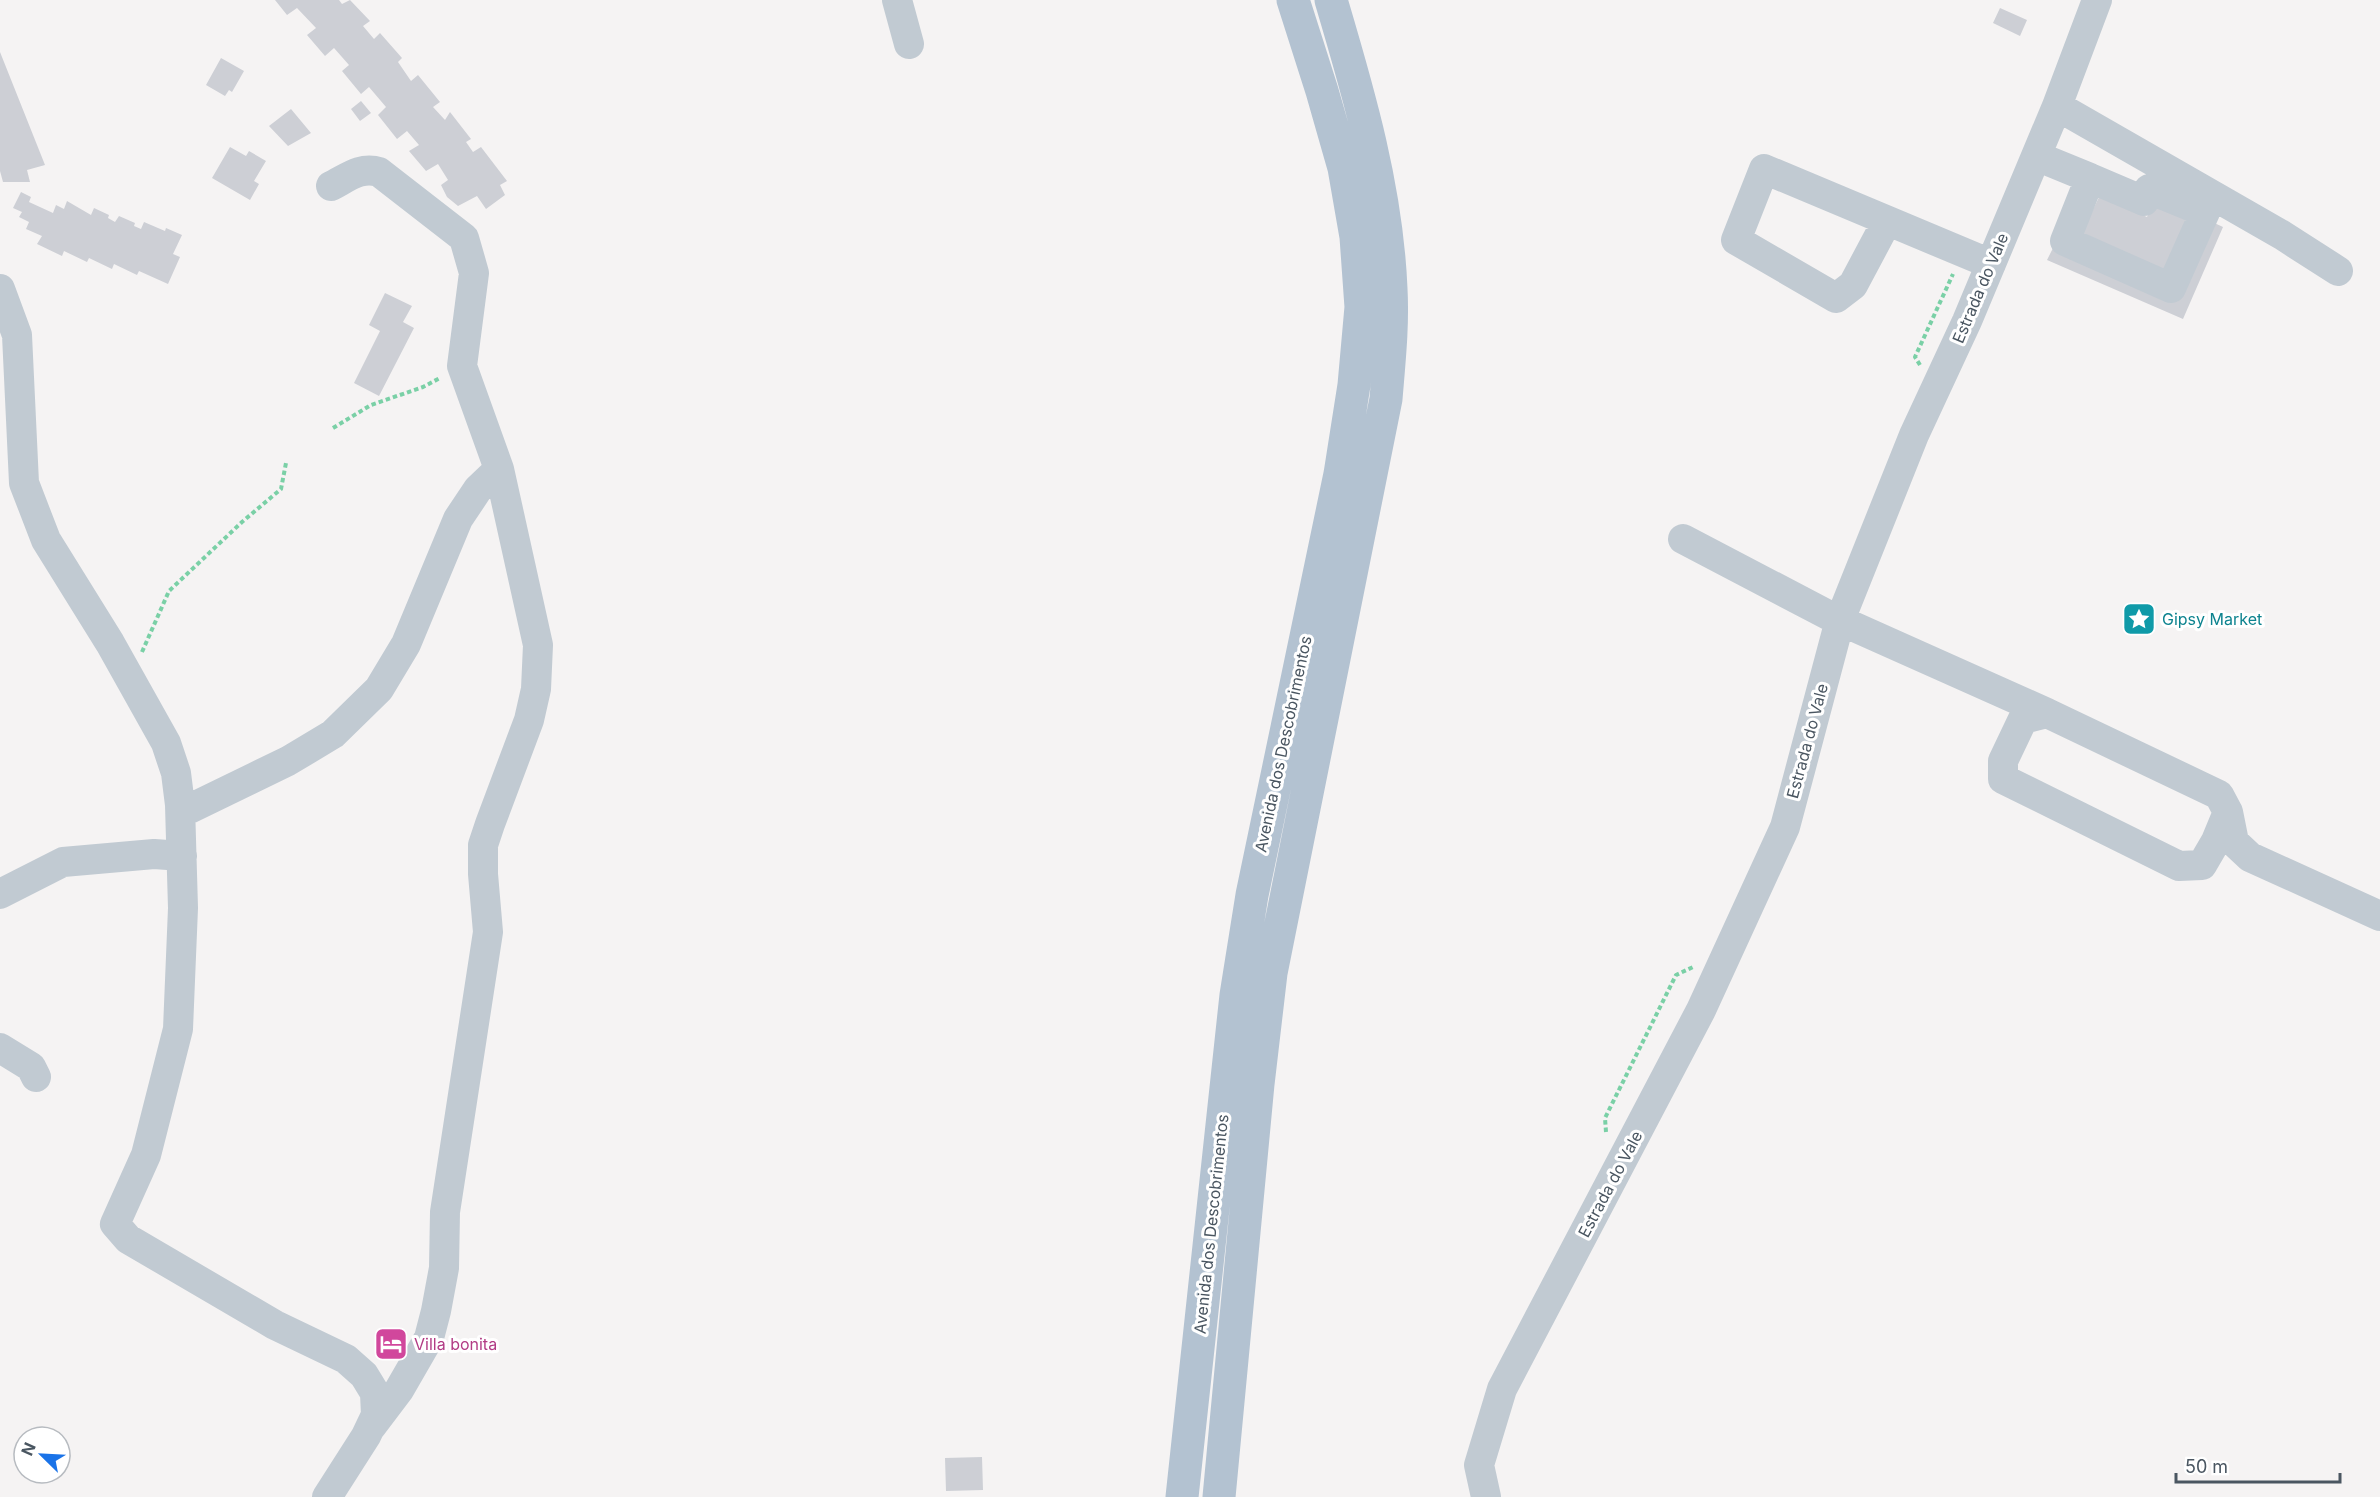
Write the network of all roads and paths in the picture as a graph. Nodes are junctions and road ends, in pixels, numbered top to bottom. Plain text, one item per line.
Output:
1 (897, 0) edge
2 (1293, 0) edge
3 (1330, 0) edge
4 (2097, 0) edge
5 (909, 44) dead end
6 (2057, 106) junction
7 (2036, 156) junction
8 (2090, 178) junction
9 (331, 186) dead end
10 (1887, 221) junction
11 (1962, 252) junction
12 (1991, 264) junction
13 (2338, 271) dead end
14 (0, 289) edge
15 (462, 366) junction
16 (1923, 371) dead end
17 (333, 428) dead end
18 (286, 463) dead end
19 (499, 469) junction
20 (1683, 539) dead end
21 (1840, 620) junction
22 (124, 668) junction
23 (1996, 692) junction
24 (2047, 713) junction
25 (2014, 738) junction
26 (181, 813) junction
27 (2228, 813) junction
28 (182, 856) junction
29 (2250, 857) junction
30 (2202, 865) junction
31 (0, 894) edge
32 (2380, 916) edge
33 (1695, 966) dead end
34 (0, 1048) edge
35 (36, 1077) dead end
36 (1607, 1138) dead end
37 (346, 1359) junction
38 (399, 1390) junction
39 (368, 1432) junction
40 (327, 1497) edge
41 (1182, 1497) edge
42 (1219, 1497) edge
43 (1486, 1497) edge

1 - 5 street
2 - 41 main road, Avenida dos Descobrimentos
3 - 42 main road, Avenida dos Descobrimentos
4 - 6 street, Estrada do Vale
6 - 7 street, Estrada do Vale
6 - 13 street
7 - 8 street
7 - 12 street, Estrada do Vale
8 - 8 street
9 - 15 street
10 - 10 street
10 - 11 street
11 - 12 street
11 - 16 path
12 - 21 street, Estrada do Vale
14 - 22 street
15 - 17 path
15 - 19 street
18 - 22 path
19 - 26 street
19 - 38 street
20 - 21 street
21 - 23 street
21 - 43 street, Estrada do Vale
22 - 26 street
23 - 24 street
23 - 25 street
24 - 25 street
24 - 27 street
25 - 30 street
26 - 28 street
27 - 29 street
27 - 30 street
28 - 31 street
28 - 37 street
29 - 30 street
29 - 32 street
33 - 36 path
34 - 35 street
37 - 38 street
37 - 39 street
38 - 39 street
39 - 40 street

